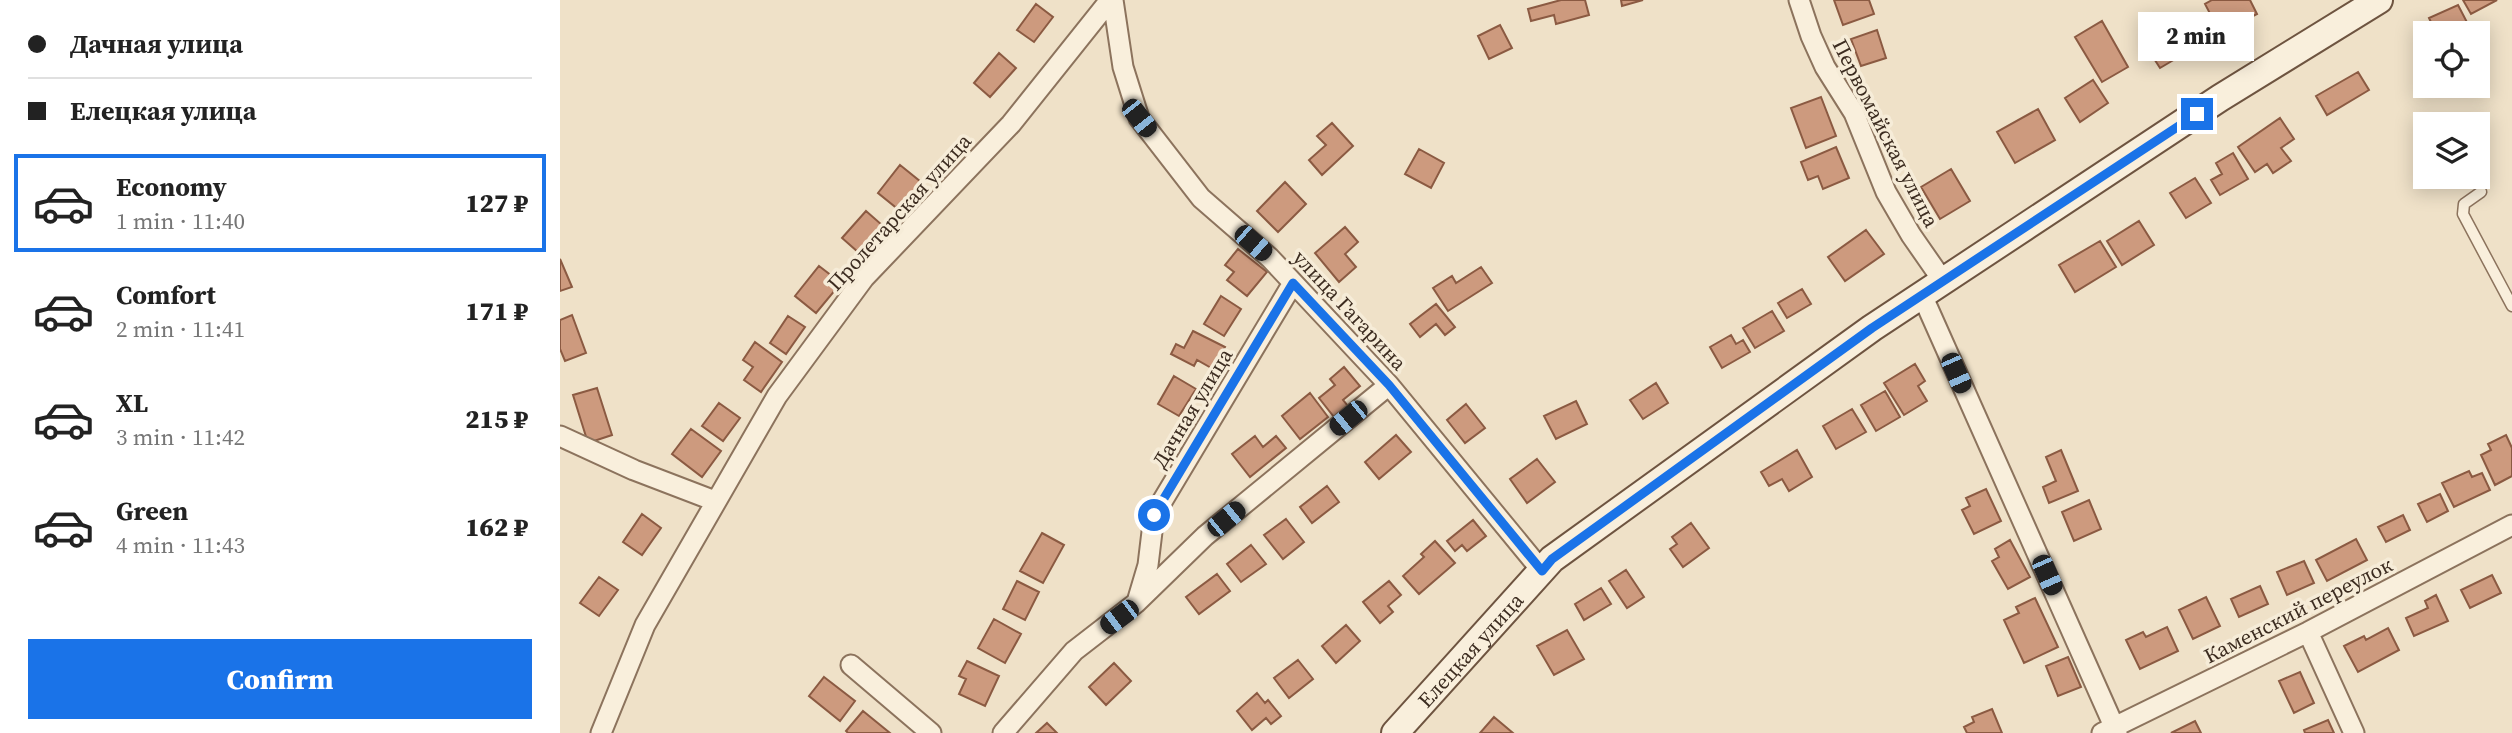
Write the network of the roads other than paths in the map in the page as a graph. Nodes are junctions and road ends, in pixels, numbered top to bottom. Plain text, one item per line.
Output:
1 (1112, 0) edge
2 (1799, 0) edge
3 (2379, 0) edge
4 (2481, 192) dead end
5 (1293, 283) junction
6 (1932, 288) junction
7 (2512, 306) edge
8 (1389, 385) junction
9 (560, 436) edge
10 (715, 501) junction
11 (2512, 524) edge
12 (1542, 571) junction
13 (1136, 603) junction
14 (2308, 632) junction
15 (851, 665) dead end
16 (2111, 731) edge
17 (601, 733) edge
18 (932, 733) edge
19 (1003, 733) edge
20 (1395, 733) edge
21 (2354, 733) edge

1 - 5 street, улица Гагарина
1 - 10 street, Пролетарская улица
2 - 6 street, Первомайская улица
3 - 6 main road, Елецкая улица
4 - 7 lane
5 - 8 street, улица Гагарина
5 - 13 street, Дачная улица
6 - 12 main road, Елецкая улица
6 - 16 street, Первомайская улица
8 - 12 street, улица Гагарина
8 - 13 street
9 - 10 street
10 - 17 street, Пролетарская улица
11 - 14 street, Каменский переулок
12 - 20 main road, Елецкая улица
13 - 19 street
14 - 16 street, Каменский переулок
14 - 21 street
15 - 18 street

